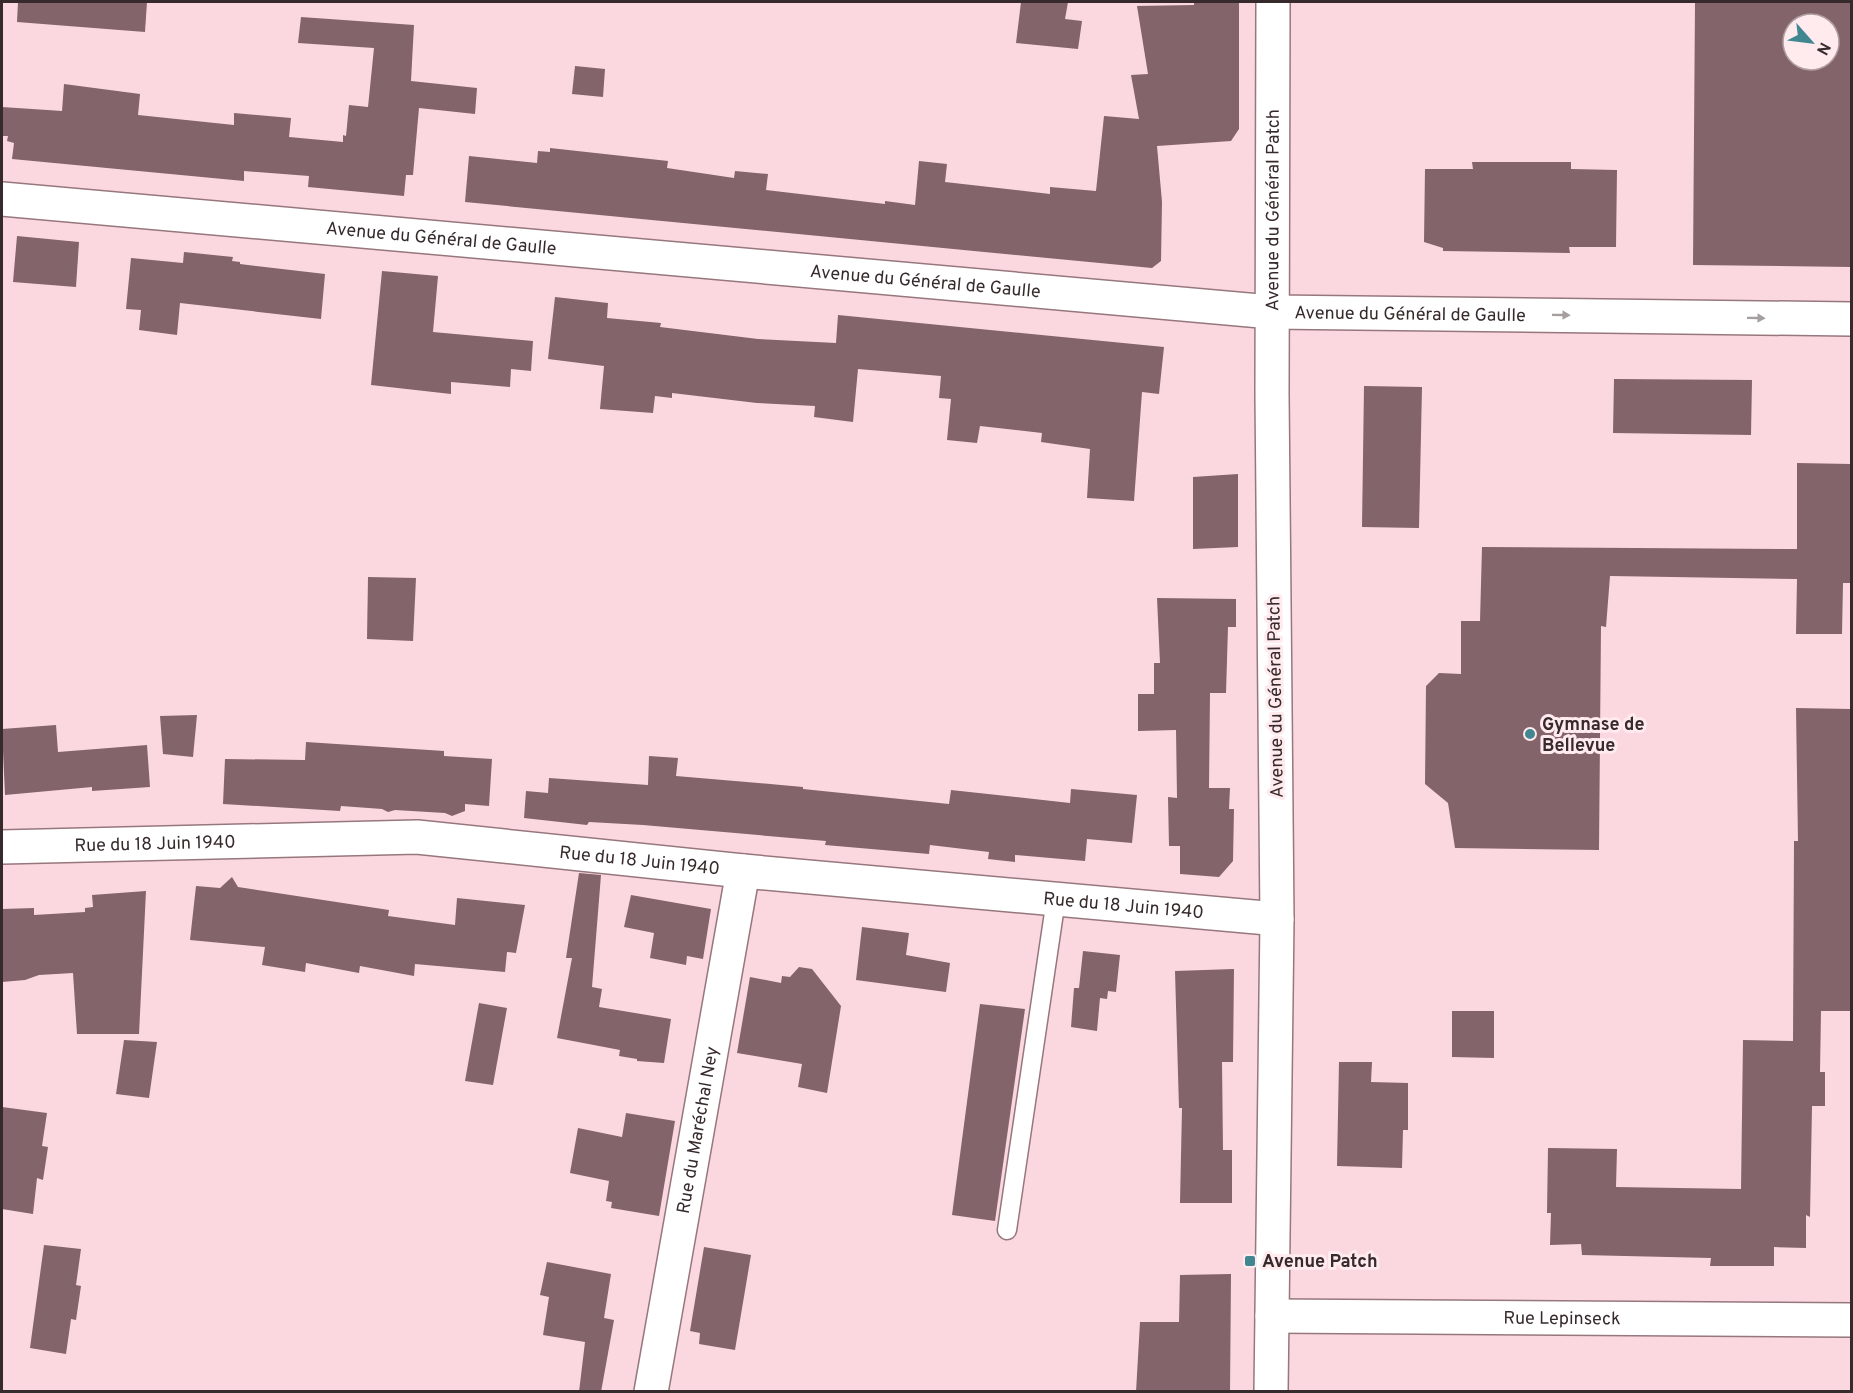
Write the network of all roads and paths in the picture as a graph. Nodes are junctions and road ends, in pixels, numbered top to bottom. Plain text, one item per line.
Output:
1 (1273, 2) edge
2 (2, 199) edge
3 (1272, 312) junction
4 (1851, 319) edge
5 (2, 847) edge
6 (743, 871) junction
7 (1056, 899) junction
8 (1277, 919) junction
9 (1007, 1230) dead end
10 (1272, 1316) junction
11 (1851, 1320) edge
12 (651, 1392) edge
13 (1271, 1392) edge

1 - 3 street, Avenue du Général Patch
2 - 3 street, Avenue du Général de Gaulle
3 -> 4 street, Avenue du Général de Gaulle
3 - 8 street, Avenue du Général Patch
5 - 6 street, Rue du 18 Juin 1940
6 - 7 street, Rue du 18 Juin 1940
6 - 12 street, Rue du Maréchal Ney
7 - 8 street, Rue du 18 Juin 1940
7 - 9 lane
8 - 10 street, Avenue du Général Patch
10 - 11 street, Rue Lepinseck
10 - 13 street, Avenue du Général Patch

